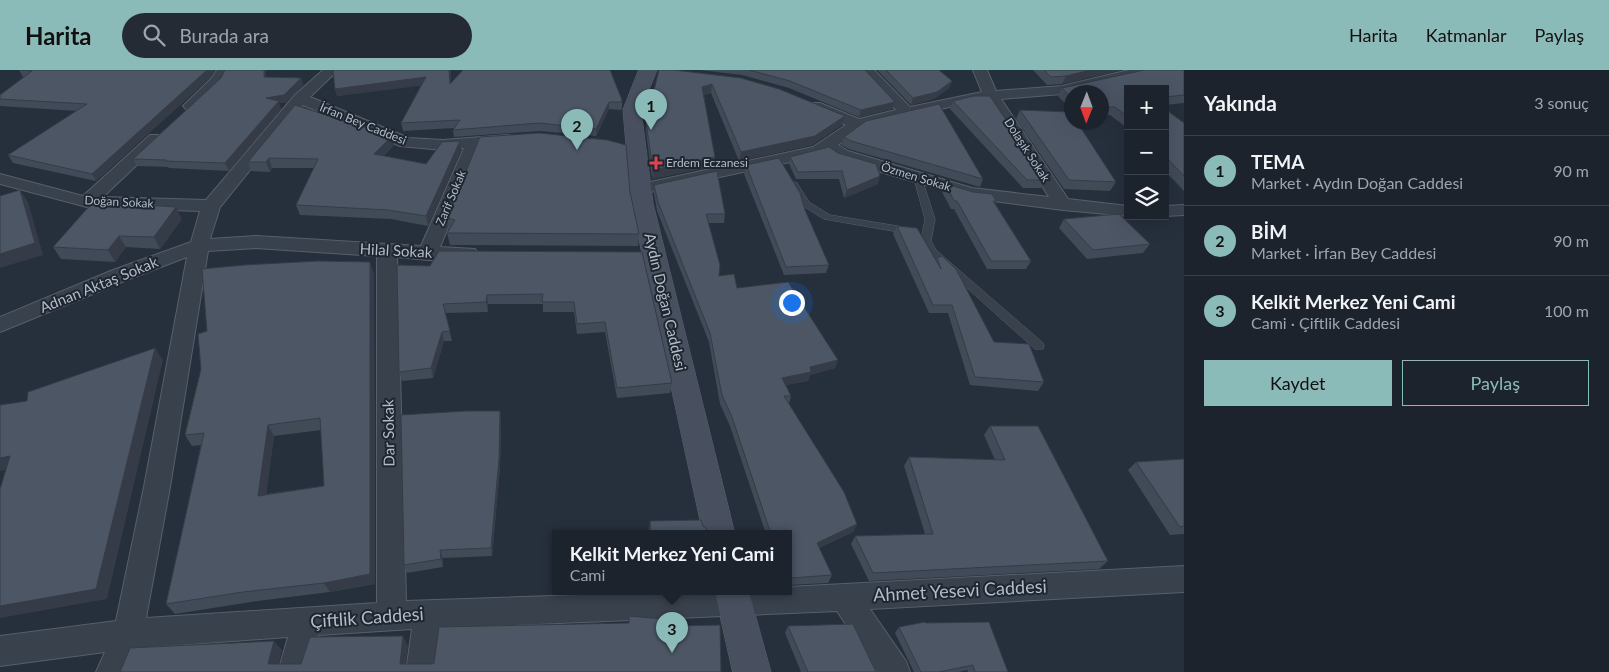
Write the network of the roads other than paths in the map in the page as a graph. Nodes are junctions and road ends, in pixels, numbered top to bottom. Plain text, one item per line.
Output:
1 (224, 70) edge
2 (331, 70) edge
3 (652, 70) edge
4 (866, 70) edge
5 (980, 70) edge
6 (1148, 70) edge
7 (1119, 77) junction
8 (1130, 85) edge
9 (957, 86) dead end
10 (991, 95) junction
11 (971, 97) junction
12 (300, 98) junction
13 (800, 100) edge
14 (906, 112) junction
15 (181, 115) edge
16 (858, 124) junction
17 (167, 128) edge
18 (521, 140) edge
19 (474, 143) junction
20 (827, 145) junction
21 (784, 167) junction
22 (0, 179) edge
23 (918, 179) junction
24 (641, 189) junction
25 (88, 202) junction
26 (1063, 205) junction
27 (211, 206) junction
28 (1169, 210) edge
29 (1184, 210) edge
30 (1124, 211) edge
31 (926, 234) junction
32 (199, 246) junction
33 (387, 251) junction
34 (428, 253) junction
35 (486, 253) edge
36 (0, 325) edge
37 (1039, 346) dead end
38 (718, 530) edge
39 (1184, 579) edge
40 (734, 597) edge
41 (844, 597) junction
42 (429, 614) junction
43 (392, 616) junction
44 (307, 622) junction
45 (128, 634) junction
46 (0, 651) edge
47 (111, 672) edge
48 (293, 672) edge
49 (420, 672) edge
50 (752, 672) edge
51 (895, 672) edge

1 - 15 street
2 - 12 street
3 - 24 main road, Aydın Doğan Caddesi
4 - 14 street
5 - 10 street, Dolaşık Sokak
6 - 7 street
7 - 8 street
7 - 10 street
9 - 11 street
10 - 11 street
10 - 26 street, Dolaşık Sokak
11 - 14 street
12 - 19 street, İrfan Bey Caddesi
12 - 27 street
13 - 16 street
14 - 16 street
16 - 20 street
17 - 25 street
18 - 19 street, İrfan Bey Caddesi
19 - 34 street, Zarif Sokak
20 - 21 street
20 - 23 street, Özmen Sokak
21 - 24 street
21 - 31 lane
22 - 25 street, Doğan Sokak
23 - 26 street, Özmen Sokak
23 - 31 lane
24 - 38 main road, Aydın Doğan Caddesi
25 - 27 street, Doğan Sokak
26 - 30 street, Özmen Sokak
27 - 32 street
28 - 29 street
31 - 37 lane
32 - 33 street, Hilal Sokak
32 - 36 street, Adnan Aktaş Sokak
32 - 45 street
33 - 34 street, Hilal Sokak
33 - 43 street, Dar Sokak
34 - 35 street, Hilal Sokak
39 - 41 street, Ahmet Yesevi Caddesi
40 - 41 street, Ahmet Yesevi Caddesi
40 - 42 street, Çiftlik Caddesi
40 - 50 main road
41 - 51 street
42 - 43 street, Çiftlik Caddesi
42 - 49 street
43 - 44 street, Çiftlik Caddesi
44 - 45 street, Çiftlik Caddesi
44 - 48 street
45 - 46 street, Çiftlik Caddesi
45 - 47 street

